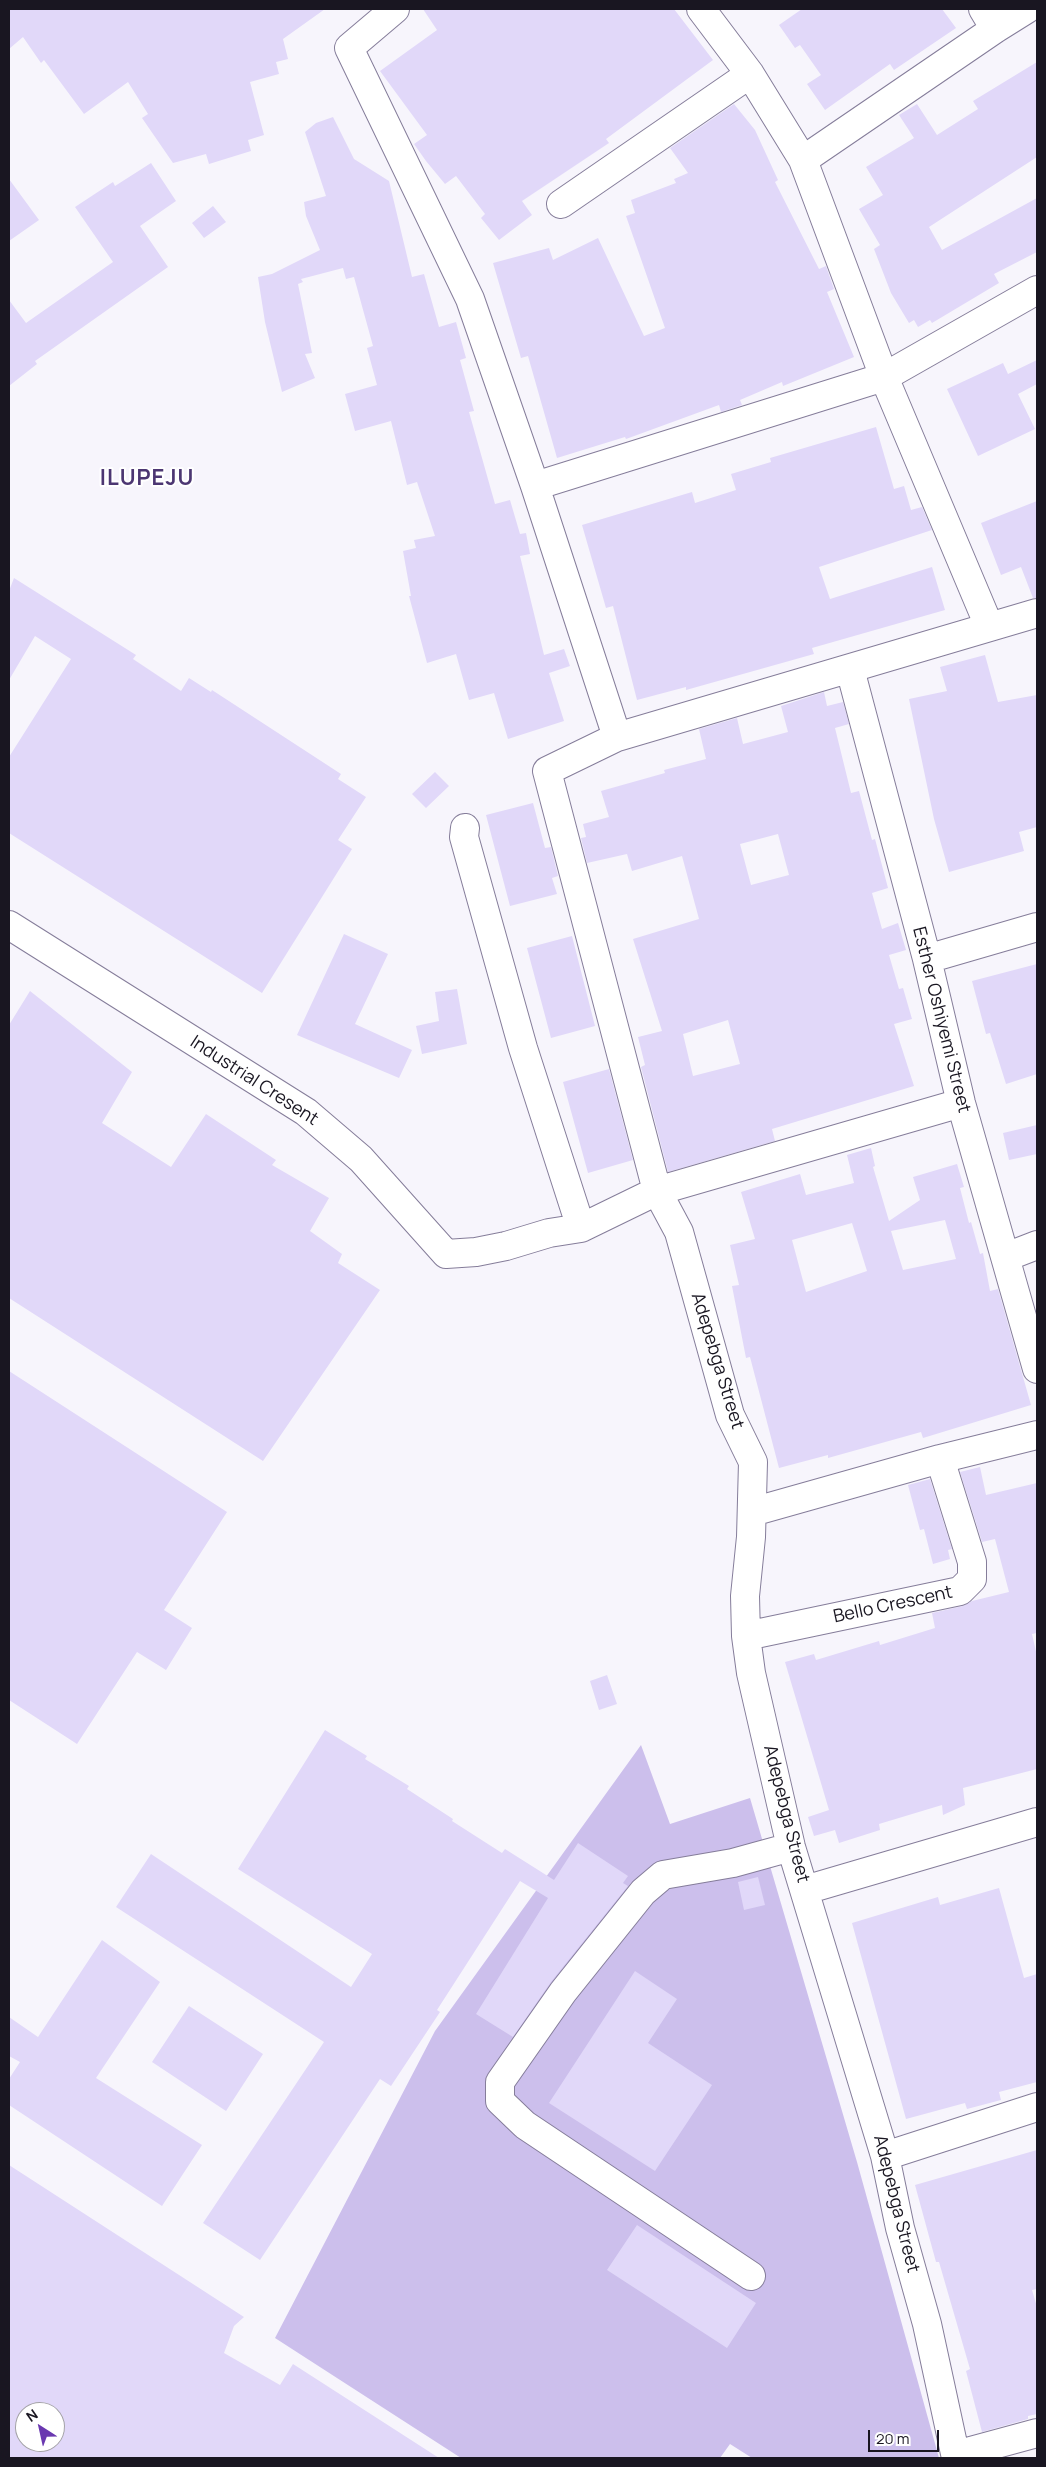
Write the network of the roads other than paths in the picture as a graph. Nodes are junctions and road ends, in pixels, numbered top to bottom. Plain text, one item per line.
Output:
1 (395, 9) edge
2 (701, 9) edge
3 (1027, 9) edge
4 (989, 19) edge
5 (750, 74) junction
6 (803, 160) junction
7 (561, 204) dead end
8 (1037, 290) edge
9 (884, 377) junction
10 (535, 486) junction
11 (1037, 613) edge
12 (989, 626) junction
13 (850, 669) junction
14 (617, 737) junction
15 (465, 828) dead end
16 (9, 925) edge
17 (1037, 927) edge
18 (927, 958) junction
19 (961, 1104) junction
20 (648, 1195) junction
21 (581, 1228) junction
22 (1037, 1245) edge
23 (1006, 1257) junction
24 (1037, 1369) edge
25 (1037, 1435) edge
26 (940, 1459) junction
27 (752, 1512) junction
28 (746, 1636) junction
29 (1037, 1822) edge
30 (791, 1847) junction
31 (805, 1890) junction
32 (1037, 2107) edge
33 (885, 2156) junction
34 (751, 2276) dead end
35 (1037, 2433) edge
36 (956, 2457) edge

1 - 10 street
2 - 5 street
3 - 4 street
4 - 6 street
5 - 6 street
5 - 7 street
6 - 9 street
8 - 9 street
9 - 10 street
9 - 12 street
10 - 14 street
11 - 12 street
12 - 13 street
13 - 14 street
13 - 18 street, Esther Oshiyemi Street
14 - 20 street, Adepebga Street
15 - 21 street
16 - 21 street, Industrial Cresent
17 - 18 street
18 - 19 street, Esther Oshiyemi Street
19 - 20 street
19 - 23 street, Esther Oshiyemi Street
20 - 21 street
20 - 27 street, Adepebga Street
22 - 23 street
23 - 24 street, Esther Oshiyemi Street
25 - 26 street
26 - 27 street
26 - 28 street, Bello Crescent
27 - 28 street, Adepebga Street
28 - 30 street, Adepebga Street
29 - 31 street
30 - 31 street, Adepebga Street
30 - 34 street
31 - 33 street, Adepebga Street
32 - 33 street
33 - 36 street, Adepebga Street
35 - 36 street

